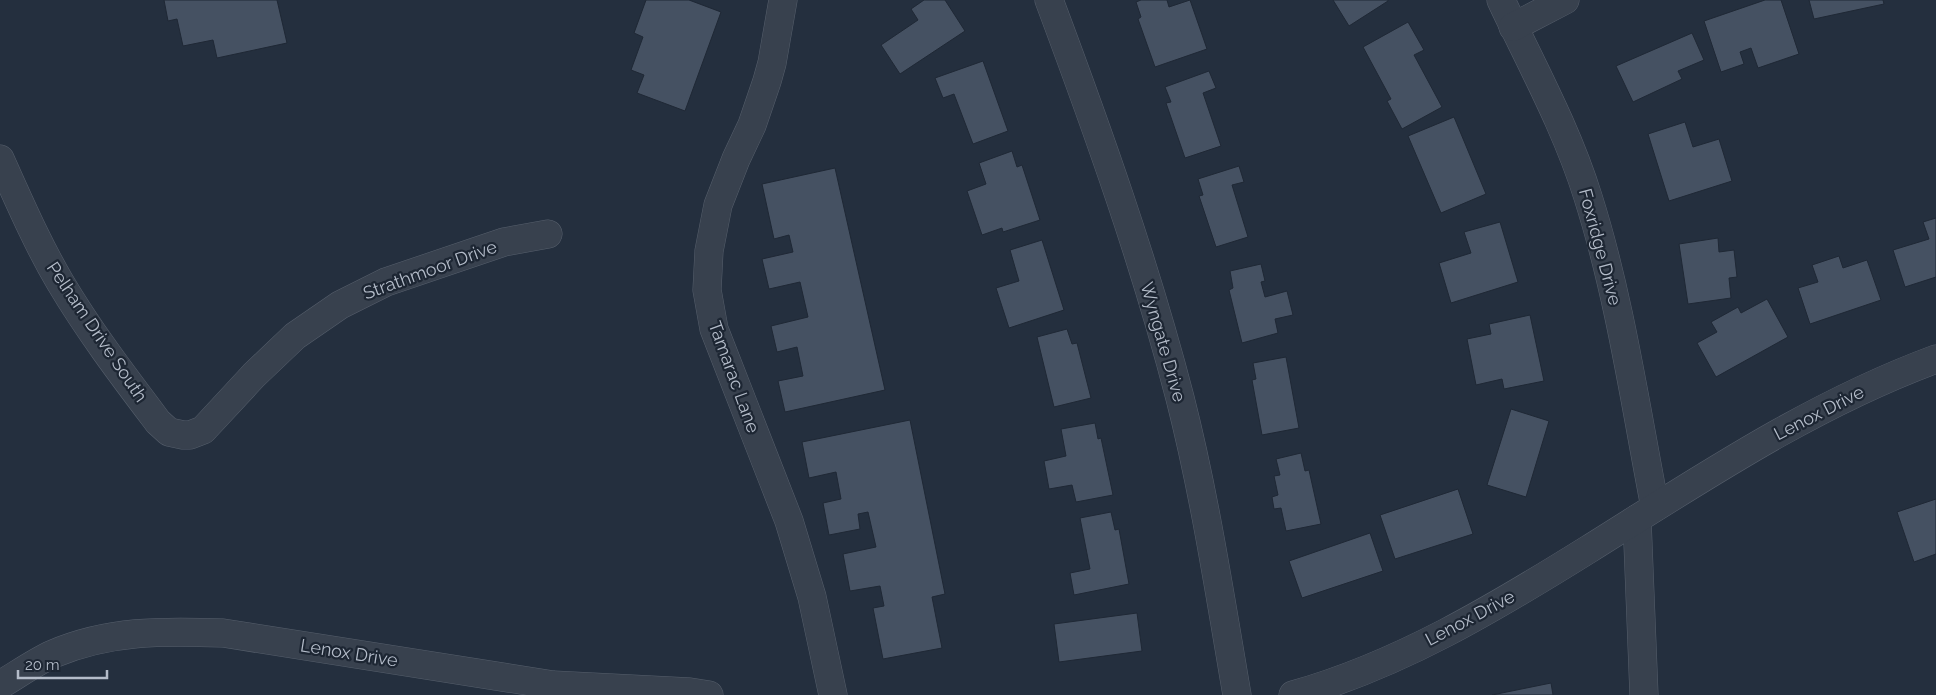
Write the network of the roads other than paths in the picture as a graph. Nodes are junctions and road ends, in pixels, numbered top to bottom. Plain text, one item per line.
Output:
1 (783, 0) edge
2 (1049, 0) edge
3 (1501, 0) edge
4 (1565, 0) edge
5 (1513, 27) junction
6 (0, 159) edge
7 (548, 234) dead end
8 (1936, 359) edge
9 (184, 436) joint
10 (1646, 513) junction
11 (0, 685) edge
12 (709, 695) edge
13 (833, 695) edge
14 (1237, 695) edge
15 (1292, 695) edge
16 (1644, 695) edge

1 - 13 street, Tamarac Lane
2 - 14 street, Wyngate Drive
3 - 5 street, Foxridge Drive
4 - 5 street
5 - 10 street, Foxridge Drive
6 - 9 street, Pelham Drive South
7 - 9 street, Strathmoor Drive
8 - 10 street, Lenox Drive
10 - 15 street, Lenox Drive
10 - 16 street, Foxridge Drive
11 - 12 street, Lenox Drive

